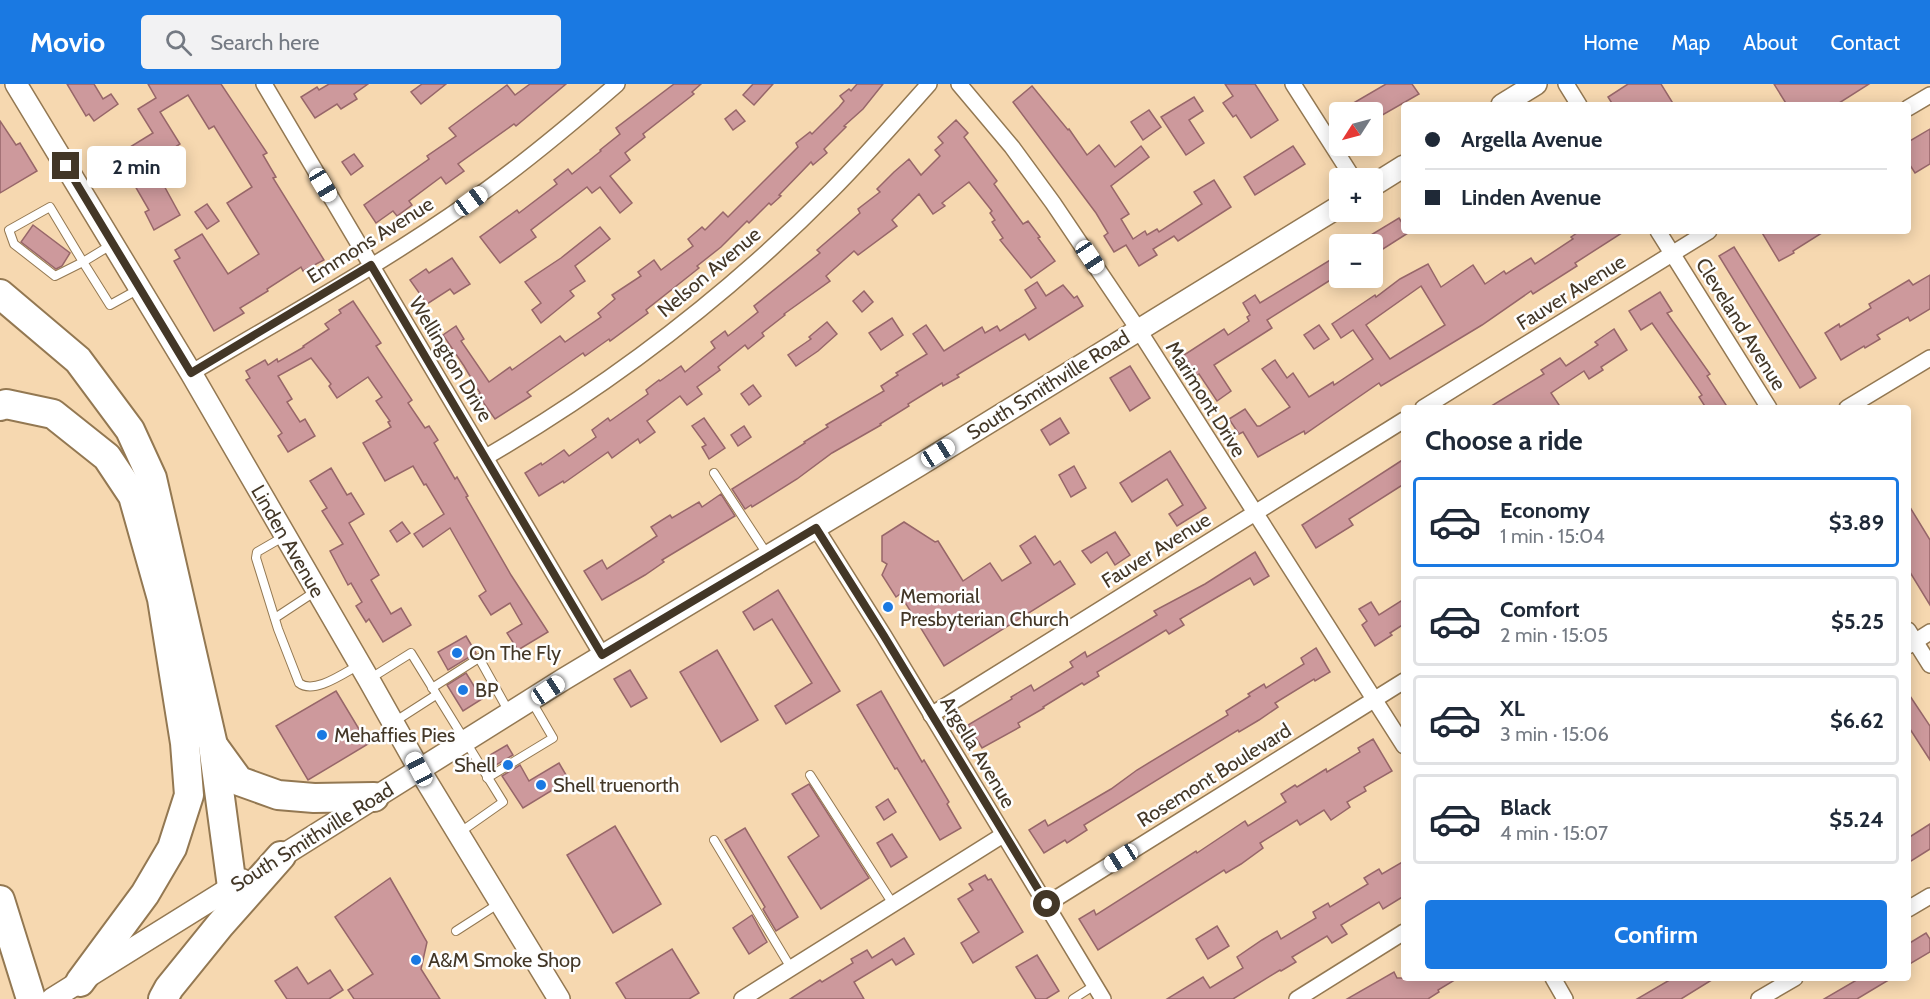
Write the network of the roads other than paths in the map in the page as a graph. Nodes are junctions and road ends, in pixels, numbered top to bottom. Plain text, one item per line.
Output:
1 (16, 84) edge
2 (264, 84) edge
3 (617, 84) edge
4 (929, 84) edge
5 (959, 84) edge
6 (1293, 84) edge
7 (1536, 84) edge
8 (1566, 84) edge
9 (1930, 95) edge
10 (1507, 102) edge
11 (1577, 102) edge
12 (1911, 106) edge
13 (1347, 168) edge
14 (1401, 168) edge
15 (1383, 179) edge
16 (1329, 213) edge
17 (1660, 234) edge
18 (1704, 234) edge
19 (114, 243) junction
20 (1672, 254) junction
21 (83, 262) junction
22 (371, 265) junction
23 (141, 288) junction
24 (0, 294) edge
25 (1138, 329) junction
26 (1930, 358) edge
27 (191, 373) junction
28 (1429, 405) edge
29 (1767, 405) edge
30 (1852, 405) edge
31 (0, 406) edge
32 (1401, 422) edge
33 (486, 457) junction
34 (714, 472) dead end
35 (1254, 513) junction
36 (816, 528) junction
37 (285, 536) junction
38 (768, 555) junction
39 (316, 591) junction
40 (275, 618) junction
41 (1930, 632) edge
42 (1911, 639) edge
43 (1911, 640) edge
44 (602, 655) junction
45 (1930, 665) edge
46 (364, 672) junction
47 (1401, 683) edge
48 (434, 691) junction
49 (531, 700) junction
50 (1374, 700) junction
51 (510, 713) junction
52 (931, 715) junction
53 (393, 722) junction
54 (1401, 741) edge
55 (464, 742) junction
56 (213, 745) junction
57 (419, 769) junction
58 (810, 775) dead end
59 (487, 778) junction
60 (374, 797) junction
61 (458, 833) junction
62 (1003, 835) junction
63 (714, 840) dead end
64 (281, 856) junction
65 (232, 887) junction
66 (1930, 896) edge
67 (0, 900) edge
68 (501, 903) junction
69 (893, 904) junction
70 (1047, 904) junction
71 (1911, 907) edge
72 (456, 931) dead end
73 (1401, 934) edge
74 (791, 968) junction
75 (1554, 981) edge
76 (1790, 981) edge
77 (80, 982) junction
78 (1095, 985) junction
79 (31, 999) edge
80 (52, 999) edge
81 (163, 999) edge
82 (559, 999) edge
83 (742, 999) edge
84 (1073, 999) edge
85 (1103, 999) edge
86 (1297, 999) edge
87 (1566, 999) edge
88 (1759, 999) edge

1 - 19 main road, Linden Avenue
2 - 22 street, Wellington Drive
3 - 22 street, Emmons Avenue
4 - 33 street, Nelson Avenue
5 - 25 street, Marimont Drive
6 - 13 street
7 - 10 main road
8 - 11 street
9 - 12 street
14 - 15 main road
16 - 25 main road, South Smithville Road
17 - 20 street, Cleveland Avenue
18 - 20 street, Fauver Avenue
19 - 21 lane
19 - 23 main road, Linden Avenue
20 - 28 street, Fauver Avenue
20 - 29 street, Cleveland Avenue
21 - 21 lane
21 - 23 lane
22 - 27 street, Emmons Avenue
22 - 33 street, Wellington Drive
23 - 27 main road, Linden Avenue
24 - 56 highway
25 - 35 street, Marimont Drive
25 - 36 main road, South Smithville Road
26 - 30 street
27 - 37 main road, Linden Avenue
31 - 77 highway
32 - 35 street, Fauver Avenue
33 - 44 street, Wellington Drive
34 - 38 lane
35 - 50 street, Marimont Drive
35 - 52 street, Fauver Avenue
36 - 38 main road, South Smithville Road
36 - 52 street, Argella Avenue
37 - 39 main road, Linden Avenue
37 - 40 lane
38 - 44 main road, South Smithville Road
39 - 40 lane
39 - 46 main road, Linden Avenue
40 - 46 lane
41 - 42 street
43 - 45 street
44 - 49 main road, South Smithville Road
46 - 48 lane
46 - 53 main road, Linden Avenue
47 - 50 street, Rosemont Boulevard
48 - 51 lane
48 - 53 lane
48 - 55 lane
49 - 51 main road, South Smithville Road
49 - 59 lane
50 - 54 street, Marimont Drive
50 - 70 street, Rosemont Boulevard
51 - 55 main road, South Smithville Road
52 - 62 street, Argella Avenue
53 - 57 main road, Linden Avenue
55 - 57 main road, South Smithville Road
55 - 59 lane
56 - 60 highway
56 - 65 highway
57 - 60 main road, South Smithville Road
57 - 61 main road, Linden Avenue
58 - 69 lane
59 - 61 lane
60 - 64 main road, South Smithville Road
61 - 68 main road, Linden Avenue
62 - 69 street
62 - 70 street, Argella Avenue
63 - 74 lane
64 - 65 main road, South Smithville Road
64 - 81 highway
65 - 77 main road, South Smithville Road
66 - 71 street
67 - 79 highway
68 - 72 lane
68 - 82 main road, Linden Avenue
69 - 74 street
70 - 78 street, Argella Avenue
73 - 86 street
74 - 83 street
75 - 87 street
76 - 88 street
77 - 80 main road, South Smithville Road
78 - 84 lane
78 - 85 street, Argella Avenue

